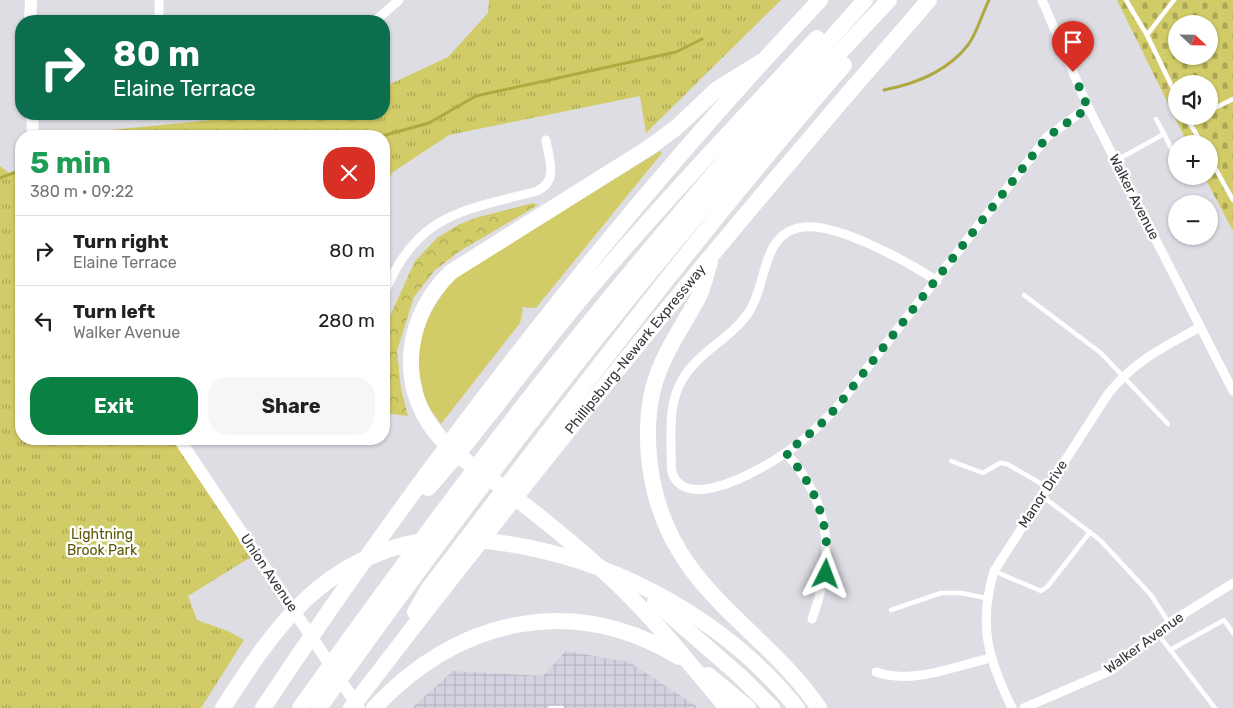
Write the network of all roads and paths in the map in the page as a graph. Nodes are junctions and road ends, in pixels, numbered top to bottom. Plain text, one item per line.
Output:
1 (31, 0) edge
2 (159, 0) edge
3 (399, 0) edge
4 (820, 0) edge
5 (853, 0) edge
6 (865, 0) edge
7 (890, 0) edge
8 (900, 0) edge
9 (929, 0) edge
10 (1042, 0) edge
11 (1126, 0) edge
12 (1174, 0) edge
13 (30, 15) edge
14 (159, 15) edge
15 (382, 15) edge
16 (1147, 35) junction
17 (761, 62) junction
18 (1168, 79) edge
19 (1233, 99) edge
20 (1218, 106) edge
21 (1088, 108) junction
22 (1156, 119) dead end
23 (1164, 134) junction
24 (546, 140) dead end
25 (1168, 142) edge
26 (1115, 161) junction
27 (1218, 173) edge
28 (1233, 200) edge
29 (713, 252) junction
30 (390, 280) edge
31 (937, 281) junction
32 (1024, 295) dead end
33 (1200, 327) junction
34 (1122, 376) junction
35 (1233, 391) edge
36 (1168, 424) dead end
37 (183, 445) edge
38 (786, 453) junction
39 (951, 460) dead end
40 (1047, 486) junction
41 (1041, 495) junction
42 (549, 523) junction
43 (1090, 532) junction
44 (378, 542) junction
45 (994, 571) junction
46 (1233, 583) edge
47 (986, 598) junction
48 (891, 610) dead end
49 (812, 620) dead end
50 (1169, 623) junction
51 (1233, 633) edge
52 (1158, 634) junction
53 (1170, 650) junction
54 (990, 658) junction
55 (385, 664) junction
56 (876, 672) dead end
57 (301, 706) edge
58 (1010, 707) edge
59 (223, 708) edge
60 (263, 708) edge
61 (319, 708) edge
62 (351, 708) edge
63 (359, 708) edge
64 (374, 708) edge
65 (550, 708) edge
66 (562, 708) edge
67 (727, 708) edge
68 (747, 708) edge
69 (772, 708) edge
70 (797, 708) edge
71 (819, 708) edge
72 (1024, 708) edge
73 (1215, 708) edge

1 - 13 street
2 - 14 street
3 - 15 street
4 - 17 highway
5 - 44 highway
6 - 57 highway
7 - 61 highway
8 - 55 highway
9 - 29 highway, Phillipsburg-Newark Expressway
10 - 21 street, Walker Avenue
11 - 16 lane
12 - 16 lane
16 - 18 lane
17 - 42 highway
17 - 44 highway
19 - 20 lane
21 - 26 street, Walker Avenue
21 - 31 street
22 - 23 lane
23 - 25 lane
23 - 26 lane
24 - 30 street
26 - 33 street, Walker Avenue
27 - 28 lane
29 - 55 highway, Phillipsburg-Newark Expressway
29 - 71 highway
31 - 38 street
31 - 38 street
32 - 34 lane
33 - 34 street, Manor Drive
33 - 35 street, Walker Avenue
34 - 36 lane
34 - 40 street, Manor Drive
37 - 63 street, Union Avenue
38 - 49 street
39 - 40 lane
40 - 41 street, Manor Drive
41 - 43 lane
41 - 45 street, Manor Drive
42 - 67 highway
42 - 69 highway
43 - 45 lane
43 - 50 lane
44 - 60 highway
45 - 47 street, Manor Drive
46 - 50 street, Walker Avenue
47 - 48 lane
47 - 54 street, Manor Drive
50 - 52 street, Walker Avenue
51 - 53 lane
52 - 53 lane
52 - 72 street, Walker Avenue
53 - 73 lane
54 - 56 street
54 - 58 street, Manor Drive
55 - 62 highway, Phillipsburg-Newark Expressway
59 - 70 highway
64 - 68 highway
65 - 66 lane

